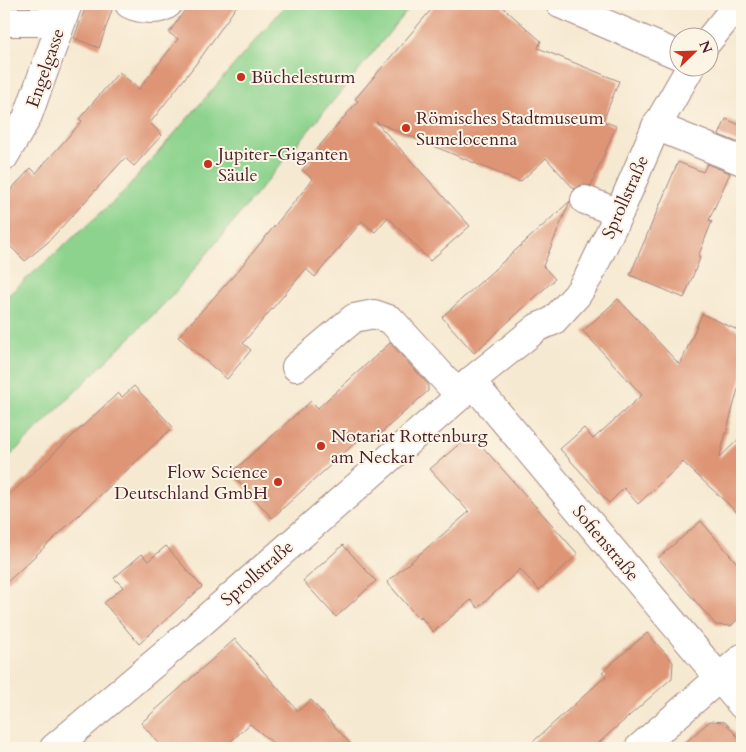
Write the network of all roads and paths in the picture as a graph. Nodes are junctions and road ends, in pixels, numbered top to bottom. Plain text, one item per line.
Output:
1 (129, 4) edge
2 (168, 4) edge
3 (560, 4) edge
4 (738, 4) edge
5 (64, 13) edge
6 (4, 22) edge
7 (718, 29) edge
8 (668, 51) edge
9 (684, 78) edge
10 (656, 126) junction
11 (4, 156) edge
12 (742, 162) edge
13 (585, 200) dead end
14 (619, 213) junction
15 (296, 367) dead end
16 (470, 390) junction
17 (742, 658) edge
18 (719, 678) junction
19 (742, 705) edge
20 (54, 748) edge
21 (639, 748) edge

1 - 2 main road
3 - 8 main road
4 - 7 main road
5 - 6 main road
5 - 11 main road, Engelgasse
9 - 10 main road, Sprollstraße
10 - 12 main road
10 - 14 main road, Sprollstraße
13 - 14 main road
14 - 16 main road, Sprollstraße
15 - 16 main road, Sofienstraße
16 - 18 main road, Sofienstraße
16 - 20 main road, Sprollstraße
17 - 18 main road
18 - 19 main road, Sofienstraße
18 - 21 main road

